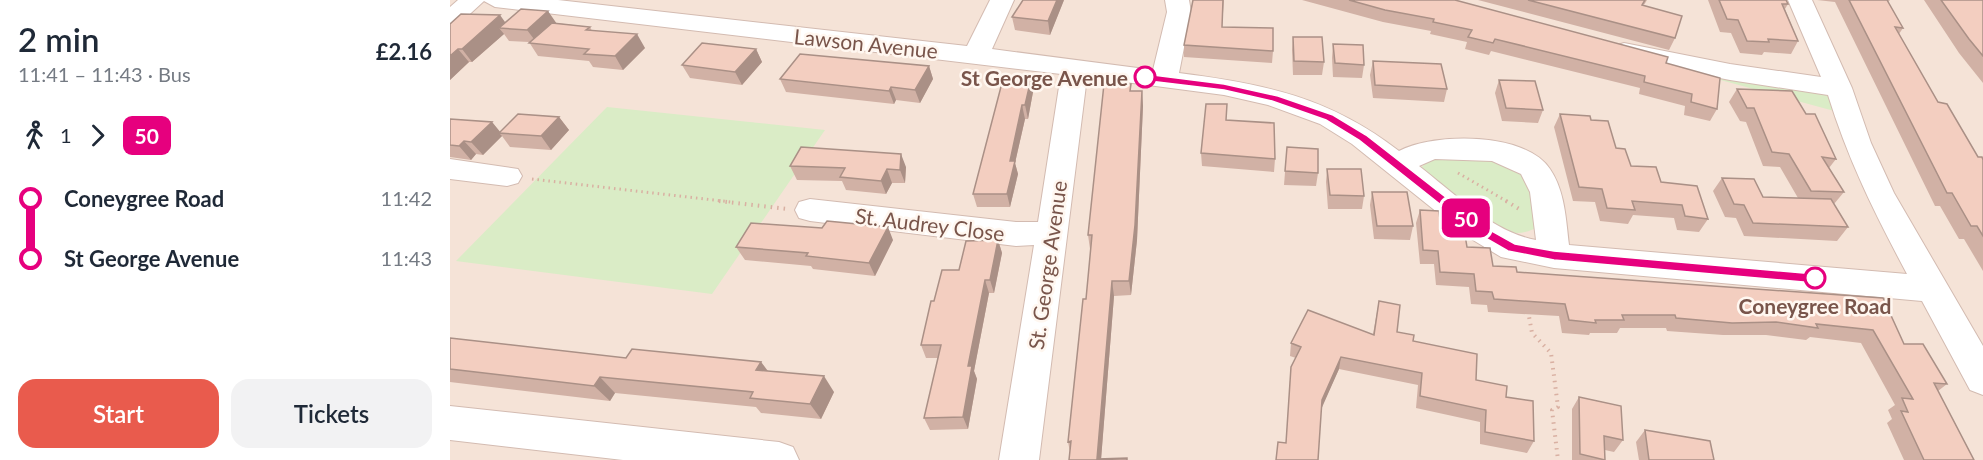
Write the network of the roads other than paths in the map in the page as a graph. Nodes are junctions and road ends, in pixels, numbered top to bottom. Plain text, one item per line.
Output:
1 (473, 0) edge
2 (495, 0) edge
3 (1002, 0) edge
4 (1177, 0) edge
5 (1800, 0) edge
6 (450, 19) edge
7 (1598, 44) edge
8 (976, 55) junction
9 (1075, 69) junction
10 (1164, 80) junction
11 (1839, 87) junction
12 (1409, 158) junction
13 (450, 169) edge
14 (507, 176) road end
15 (810, 210) road end
16 (1050, 233) junction
17 (1554, 256) junction
18 (1933, 289) junction
19 (1983, 379) edge
20 (450, 423) edge
21 (779, 460) edge
22 (1019, 460) edge

1 - 6 street
2 - 8 street, Lawson Avenue
3 - 8 street
4 - 10 street
5 - 11 street
7 - 11 street
8 - 9 street, Lawson Avenue
9 - 10 street, Lawson Avenue
9 - 16 street, St. George Avenue
10 - 12 street, Lawson Avenue
11 - 18 street
12 - 17 street, Lawson Avenue
12 - 17 street
13 - 14 street
15 - 16 street, St. Audrey Close
16 - 22 street, St. George Avenue
17 - 18 street, Lawson Avenue
18 - 19 street
20 - 21 street

